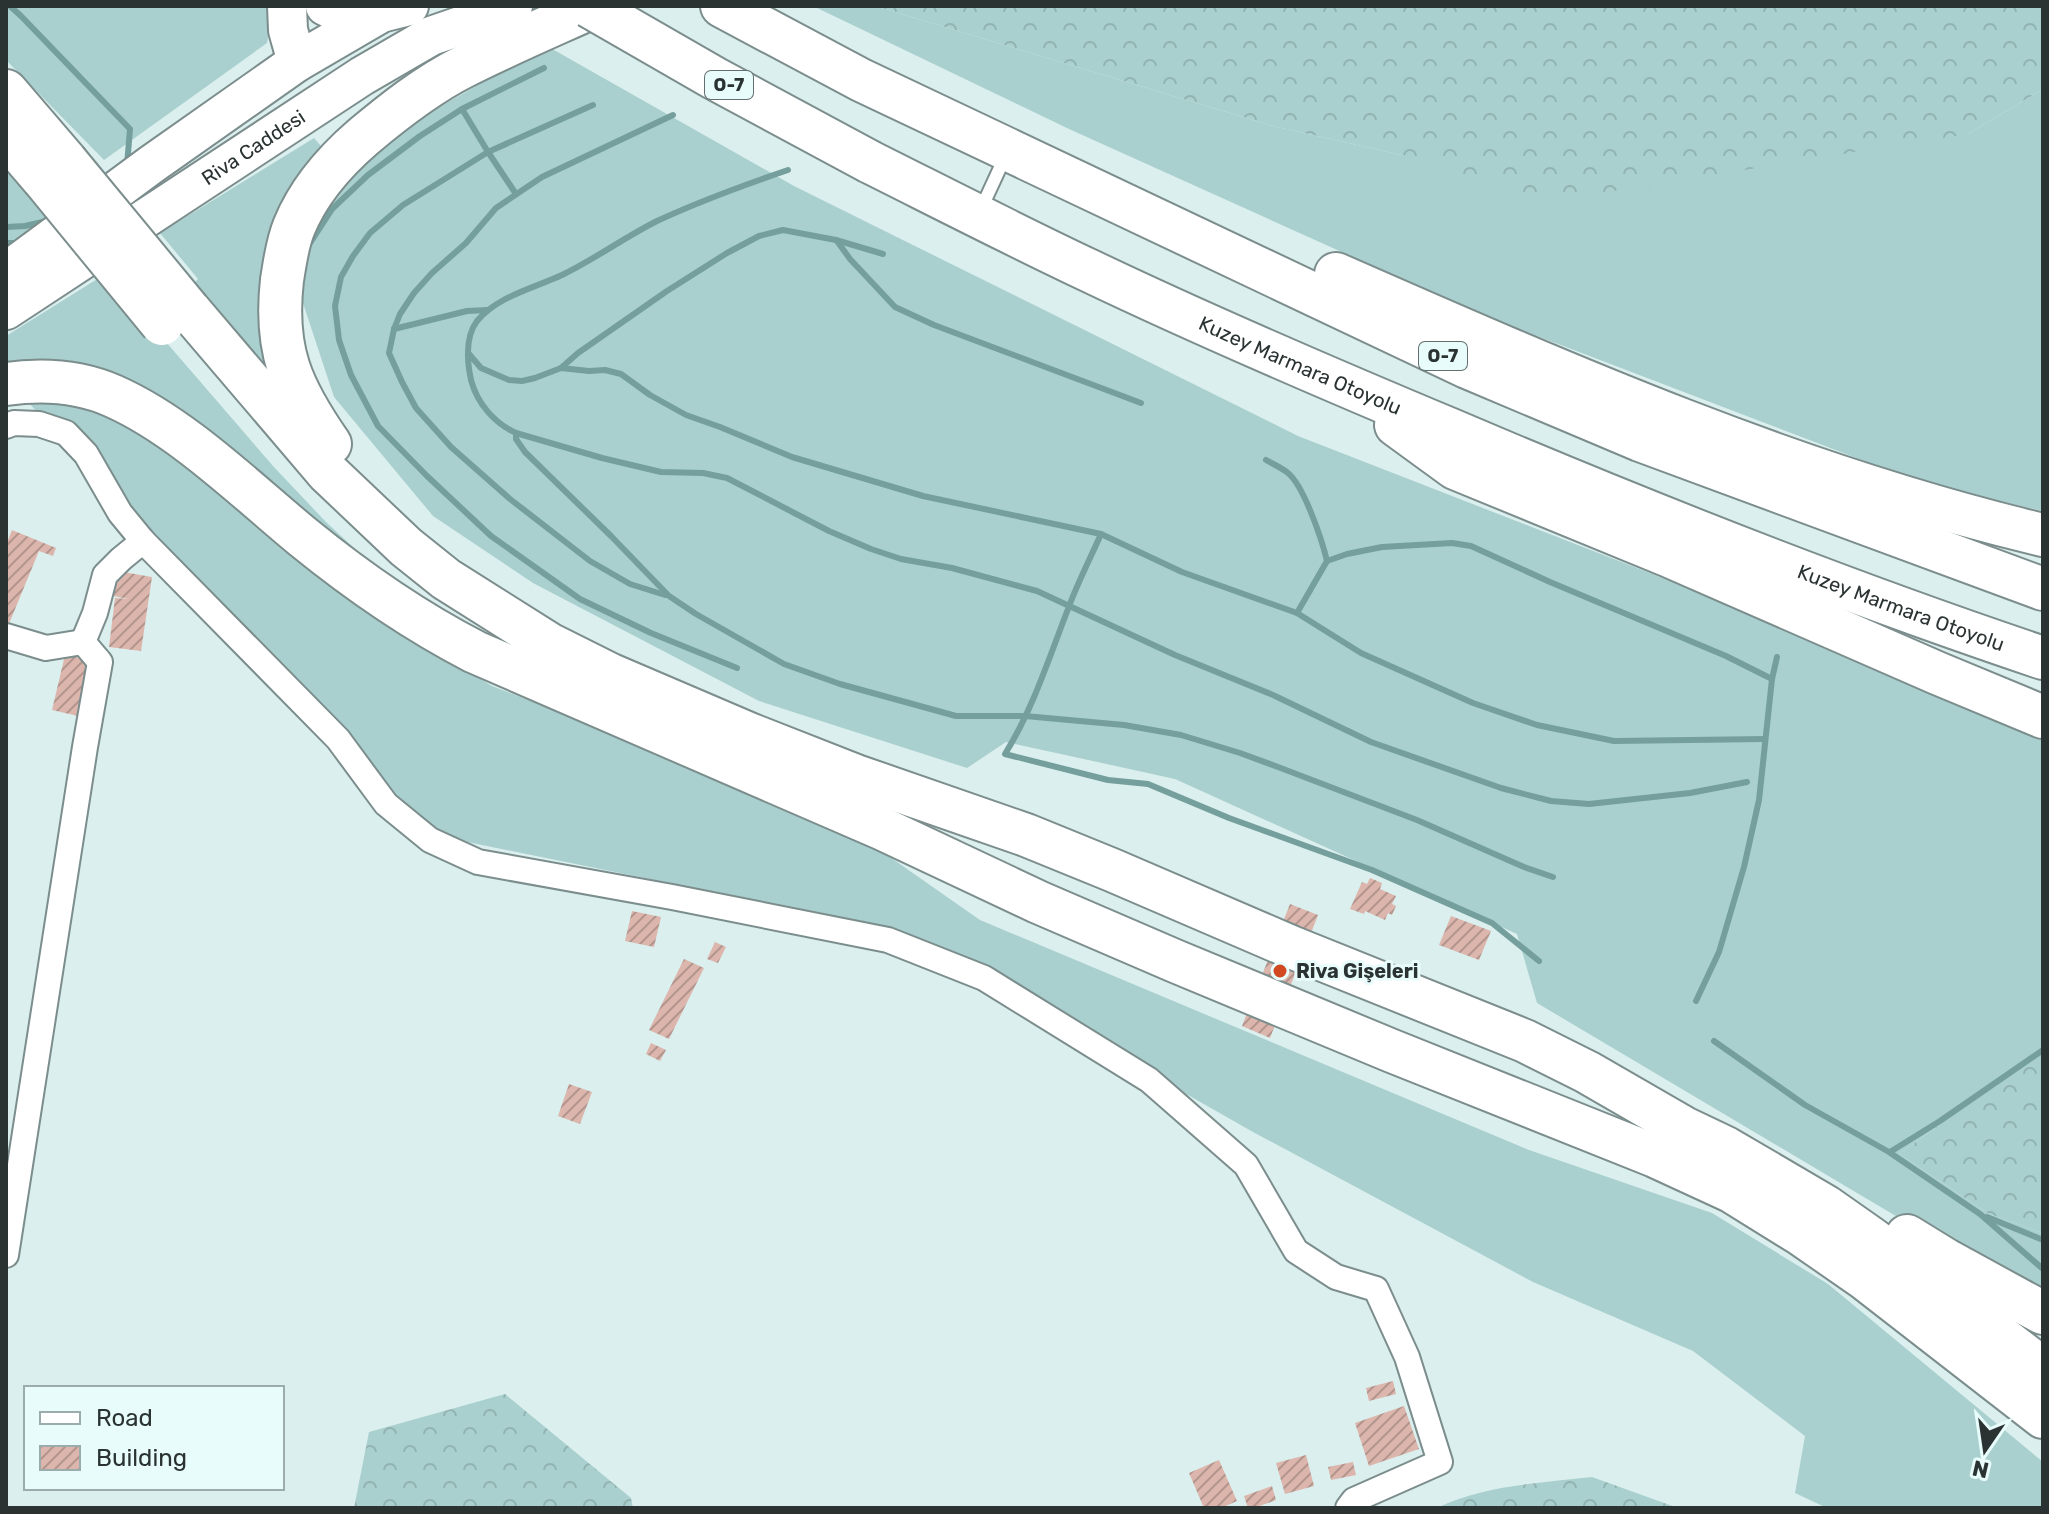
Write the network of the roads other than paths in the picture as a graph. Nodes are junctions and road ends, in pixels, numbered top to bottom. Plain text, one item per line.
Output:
1 (287, 6) edge
2 (325, 6) edge
3 (513, 6) edge
4 (592, 6) edge
5 (722, 6) edge
6 (395, 9) edge
7 (297, 62) junction
8 (861, 80) junction
9 (6, 91) edge
10 (6, 136) edge
11 (1008, 150) junction
12 (55, 170) junction
13 (978, 216) junction
14 (8, 271) edge
15 (6, 310) edge
16 (176, 317) junction
17 (1333, 380) junction
18 (6, 384) edge
19 (6, 426) edge
20 (2043, 535) edge
21 (143, 541) junction
22 (2043, 589) edge
23 (514, 622) junction
24 (6, 636) edge
25 (83, 642) junction
26 (2043, 658) edge
27 (2043, 717) edge
28 (711, 755) junction
29 (1684, 1128) junction
30 (6, 1255) edge
31 (2043, 1313) edge
32 (2043, 1369) edge
33 (2043, 1417) edge
34 (1348, 1508) edge

1 - 7 main road
2 - 6 main road
3 - 15 main road, Riva Caddesi
4 - 13 highway, Kuzey Marmara Otoyolu / O-7, bridge
4 - 23 highway
5 - 8 highway, O-7
6 - 7 main road
7 - 14 main road
8 - 11 highway, O-7
8 - 20 highway
9 - 12 highway
10 - 12 highway
11 - 13 lane
11 - 22 highway, O-7
12 - 16 highway, bridge
13 - 17 highway, Kuzey Marmara Otoyolu / O-7
16 - 23 highway
16 - 28 highway
17 - 26 highway, Kuzey Marmara Otoyolu / O-7
17 - 27 highway
18 - 28 highway
19 - 21 street
21 - 25 street
21 - 34 street
23 - 29 highway
24 - 25 street
25 - 30 street
28 - 33 highway
29 - 31 highway
29 - 32 highway

